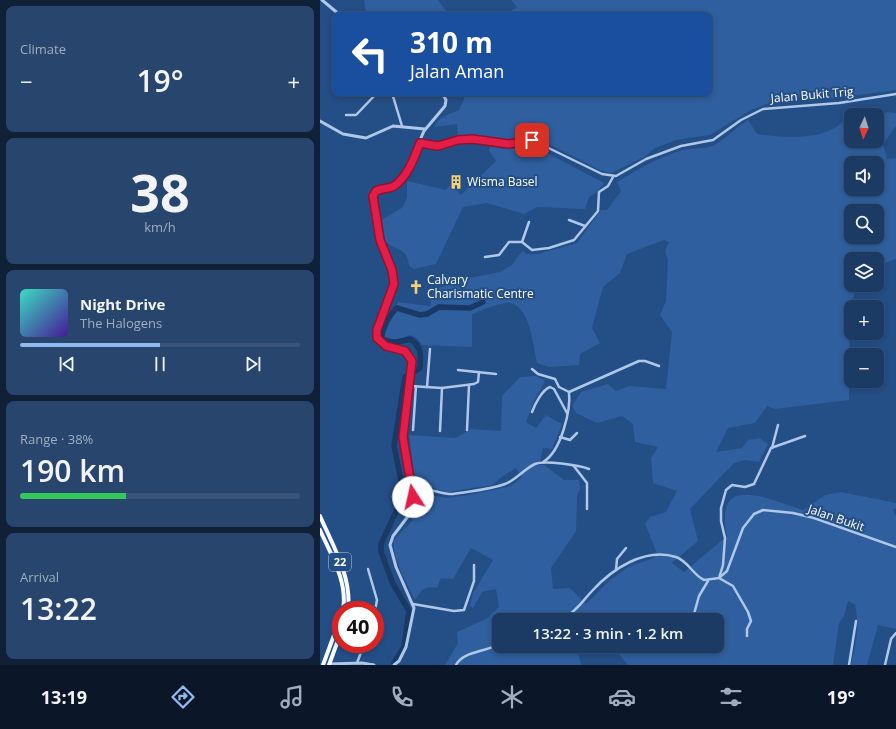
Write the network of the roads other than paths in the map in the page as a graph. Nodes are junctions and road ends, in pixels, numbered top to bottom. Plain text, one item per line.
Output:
1 (322, 0) edge
2 (336, 12) edge
3 (896, 94) edge
4 (374, 96) edge
5 (393, 96) edge
6 (444, 96) edge
7 (346, 115) dead end
8 (320, 121) edge
9 (402, 126) junction
10 (426, 129) junction
11 (420, 143) junction
12 (613, 177) junction
13 (569, 220) dead end
14 (529, 222) dead end
15 (585, 226) junction
16 (522, 242) junction
17 (485, 257) dead end
18 (430, 349) dead end
19 (659, 366) dead end
20 (532, 369) dead end
21 (458, 370) dead end
22 (479, 372) junction
23 (496, 374) dead end
24 (469, 385) junction
25 (410, 386) junction
26 (416, 386) junction
27 (427, 387) junction
28 (442, 388) junction
29 (569, 392) junction
30 (532, 412) dead end
31 (568, 414) junction
32 (778, 425) dead end
33 (413, 430) dead end
34 (467, 430) dead end
35 (440, 431) dead end
36 (577, 433) dead end
37 (805, 436) dead end
38 (560, 437) junction
39 (771, 448) junction
40 (543, 462) junction
41 (573, 465) junction
42 (589, 469) dead end
43 (412, 493) junction
44 (587, 509) dead end
45 (320, 516) edge
46 (320, 530) edge
47 (626, 548) dead end
48 (896, 548) edge
49 (474, 565) dead end
50 (368, 569) dead end
51 (616, 570) junction
52 (719, 578) junction
53 (708, 581) junction
54 (344, 601) edge
55 (349, 601) edge
56 (377, 601) edge
57 (413, 604) junction
58 (573, 613) edge
59 (694, 613) edge
60 (856, 621) dead end
61 (896, 633) edge
62 (747, 636) dead end
63 (332, 645) edge
64 (492, 648) edge
65 (332, 652) edge
66 (361, 653) edge
67 (357, 663) junction
68 (326, 665) edge
69 (374, 665) edge
70 (394, 665) edge
71 (456, 665) edge
72 (849, 665) edge
73 (885, 665) edge

1 - 2 street
3 - 12 street, Jalan Bukit Trig
4 - 7 street
5 - 9 street
6 - 10 street
8 - 9 street
9 - 10 street
10 - 11 street
11 - 12 street
11 - 25 street
12 - 15 street, Jalan Bukit Trig
13 - 15 street
14 - 16 street
15 - 16 street, Jalan Bukit Trig
16 - 17 street
18 - 27 street
19 - 29 street
20 - 29 street
21 - 22 street
22 - 23 street
22 - 24 street
24 - 28 street
24 - 34 street
25 - 26 street
25 - 43 street
26 - 27 street
26 - 33 street
27 - 28 street
28 - 35 street
29 - 31 street
30 - 31 street
31 - 38 street
32 - 39 street
36 - 38 street
37 - 39 street
38 - 40 street
39 - 52 street
40 - 41 street
40 - 43 street
41 - 42 street
41 - 44 street
43 - 57 street
45 - 55 highway, 22
46 - 54 highway, 22
47 - 51 street
48 - 52 street, Jalan Bukit
49 - 57 street
50 - 56 street
51 - 53 street
51 - 58 street
52 - 53 street
52 - 62 street
53 - 59 street
57 - 70 street
60 - 72 street
61 - 73 street
63 - 68 highway
64 - 71 street
65 - 68 highway
66 - 67 street
67 - 68 street
67 - 69 street

